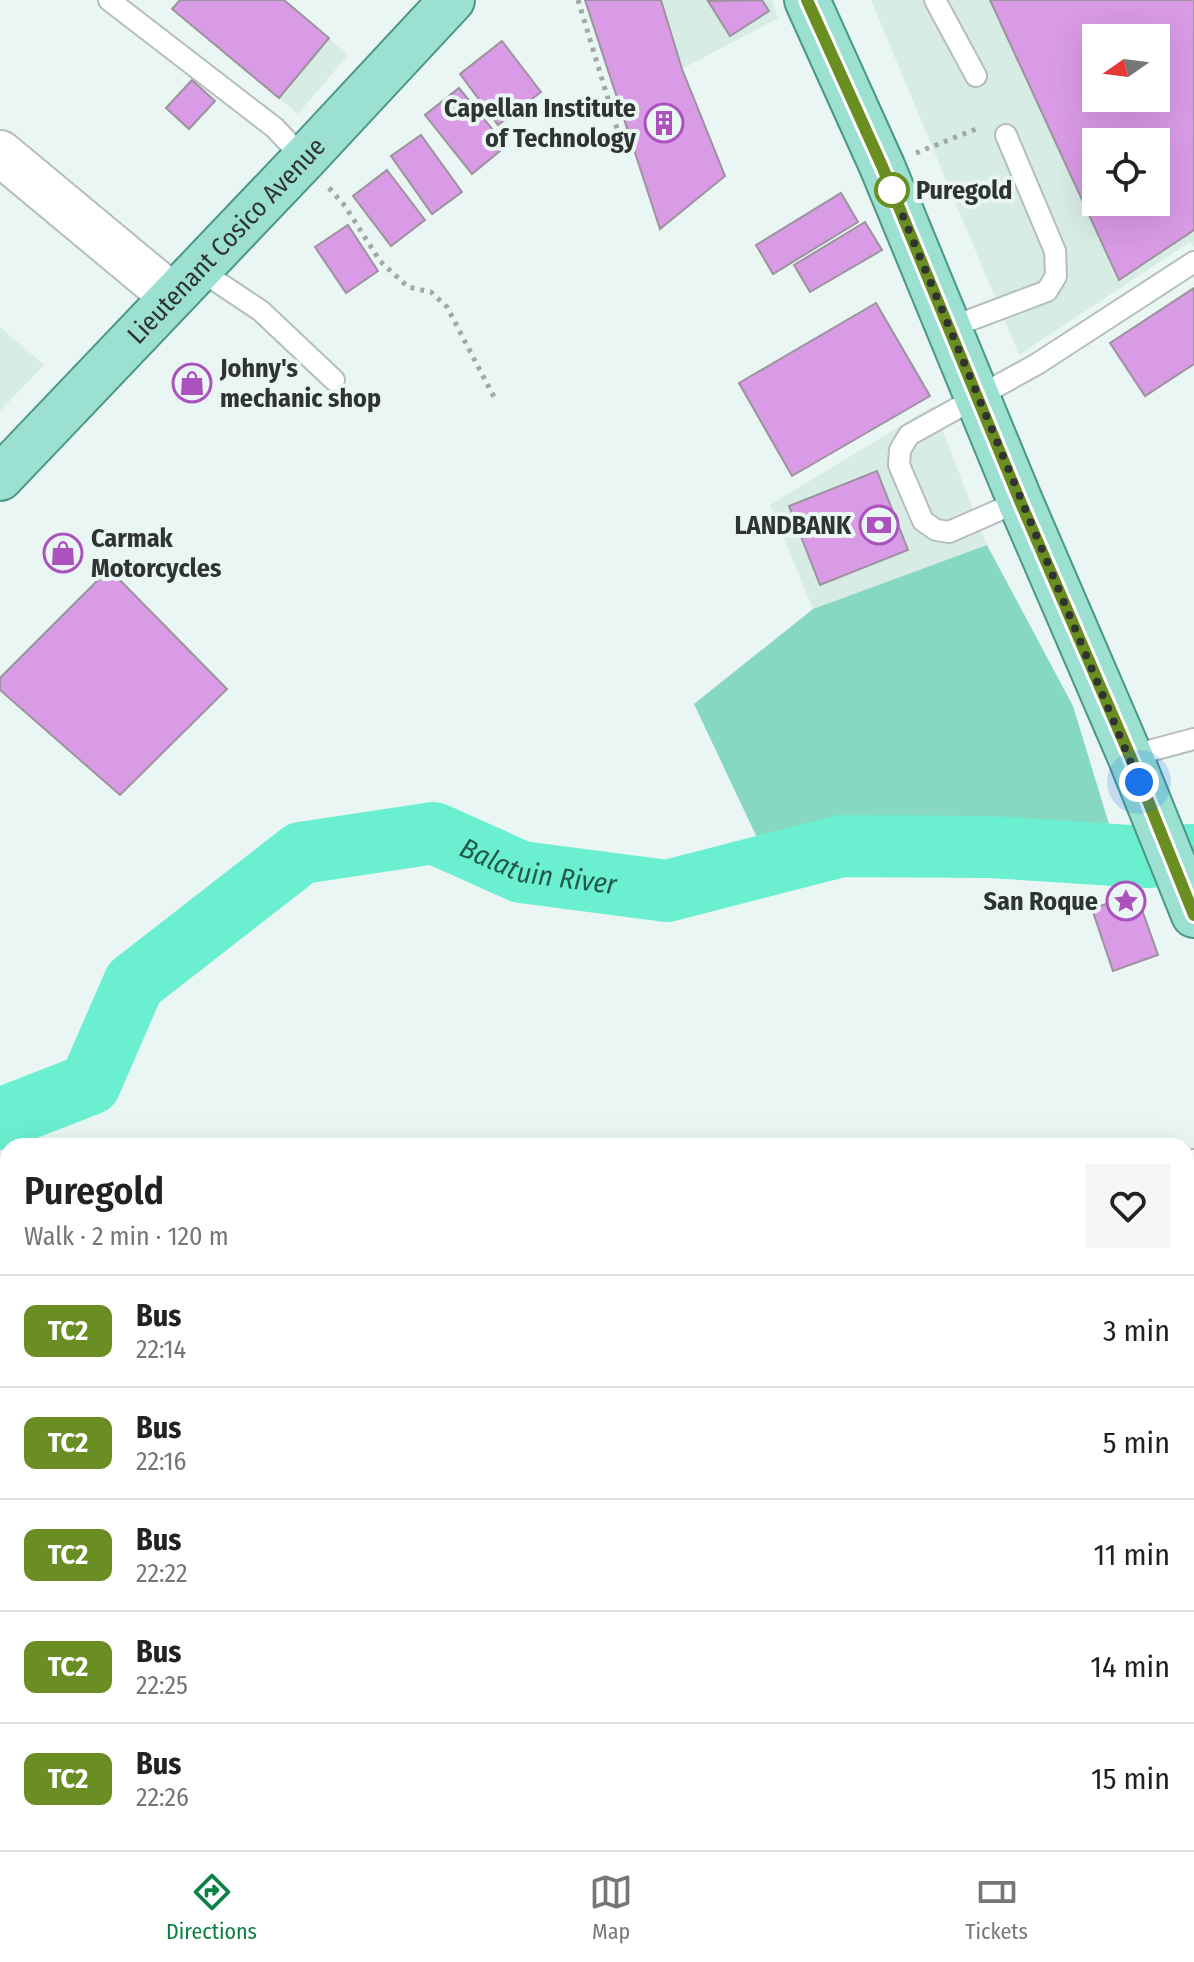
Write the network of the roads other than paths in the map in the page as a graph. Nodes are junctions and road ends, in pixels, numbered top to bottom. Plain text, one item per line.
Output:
1 (109, 0) edge
2 (452, 0) edge
3 (935, 0) edge
4 (810, 2) edge
5 (976, 76) dead end
6 (1006, 135) dead end
7 (0, 153) edge
8 (304, 159) junction
9 (1194, 262) edge
10 (185, 282) junction
11 (949, 328) junction
12 (334, 380) dead end
13 (978, 399) junction
14 (0, 478) edge
15 (1020, 501) junction
16 (1194, 739) edge
17 (1130, 756) junction
18 (1194, 915) edge

1 - 8 lane
2 - 8 main road, Lieutenant Cosico Avenue
3 - 5 lane
4 - 11 main road
6 - 11 lane
7 - 10 street
8 - 10 main road, Lieutenant Cosico Avenue
9 - 13 lane
10 - 12 lane
10 - 14 main road, Lieutenant Cosico Avenue
11 - 13 main road
13 - 15 main road
13 - 15 lane
15 - 17 main road
16 - 17 lane
17 - 18 main road

